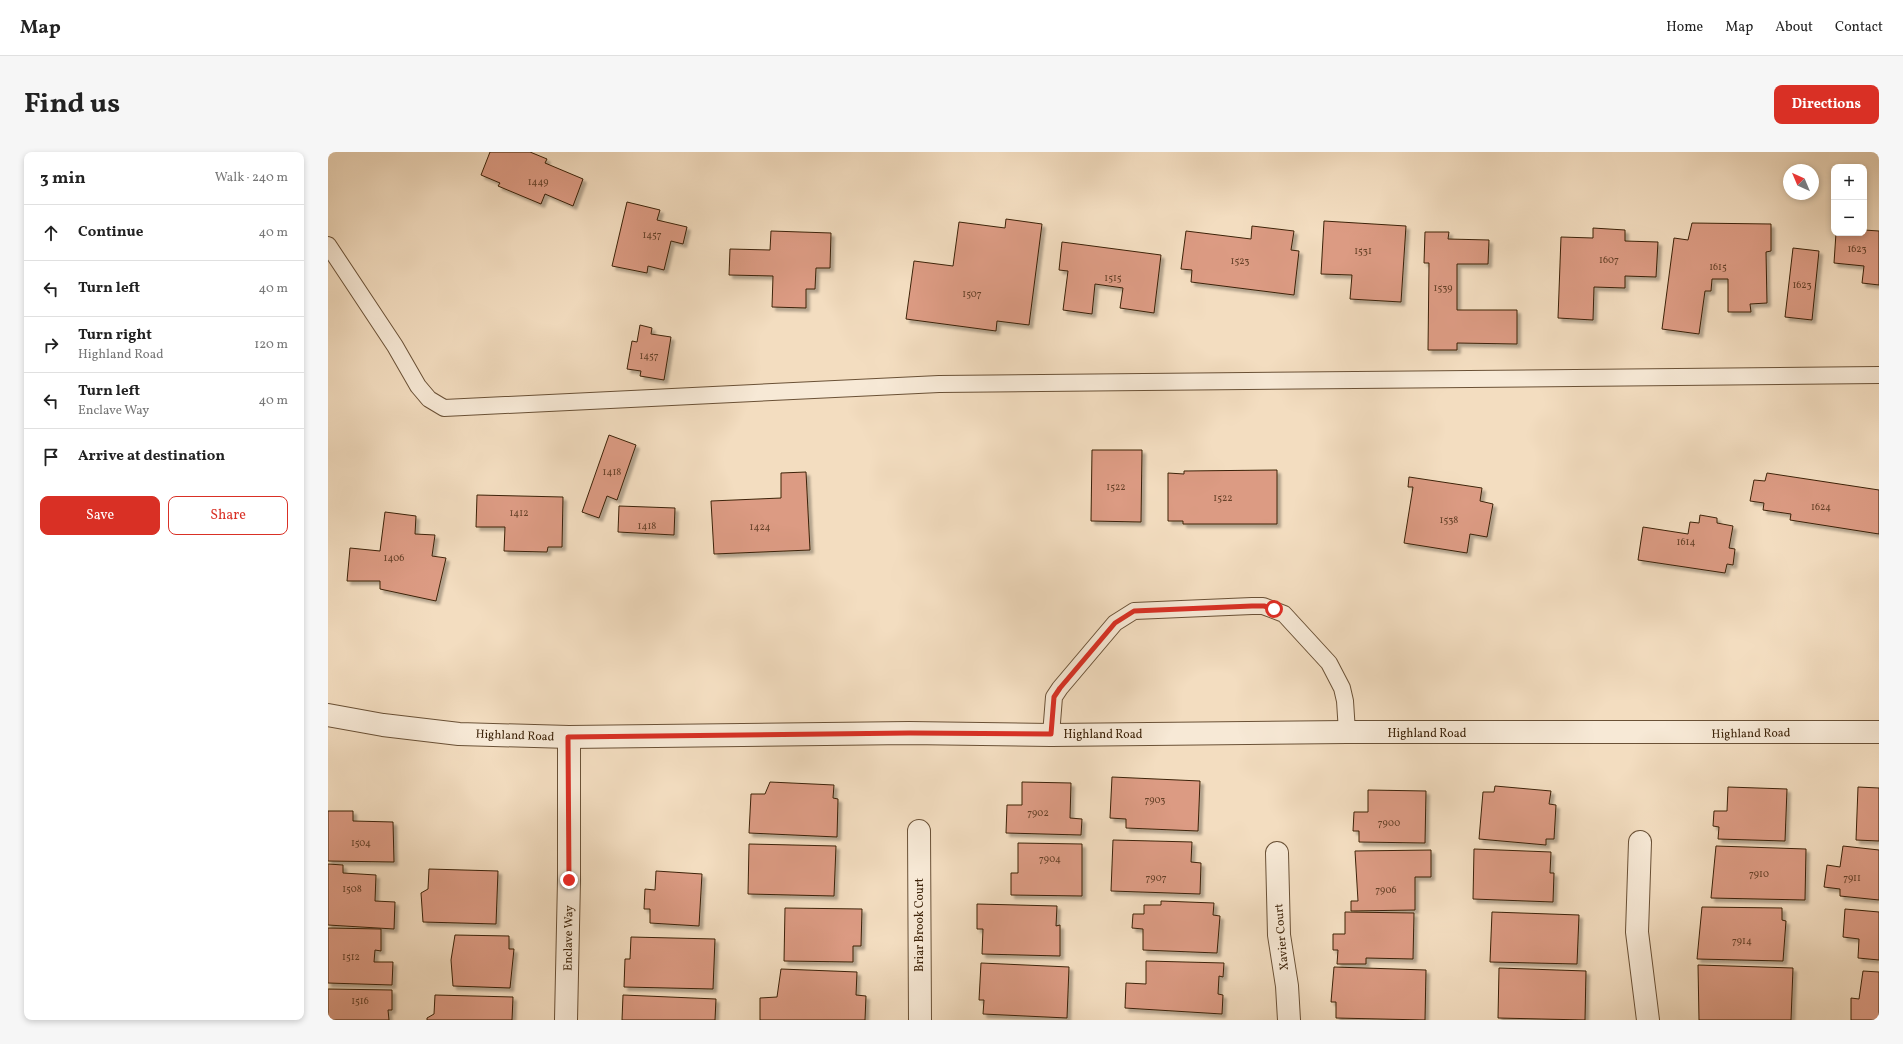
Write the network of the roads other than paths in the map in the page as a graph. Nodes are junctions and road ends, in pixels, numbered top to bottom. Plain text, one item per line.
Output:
1 (328, 245) edge
2 (1879, 375) edge
3 (328, 715) edge
4 (1347, 732) junction
5 (1879, 732) edge
6 (1051, 734) junction
7 (568, 737) junction
8 (919, 831) dead end
9 (1640, 842) dead end
10 (1277, 853) dead end
11 (566, 1020) edge
12 (920, 1020) edge
13 (1289, 1020) edge
14 (1648, 1020) edge

1 - 2 lane
3 - 7 street, Highland Road
4 - 5 street, Highland Road
4 - 6 street, Highland Road
4 - 6 lane
6 - 7 street, Highland Road
7 - 11 street, Enclave Way
8 - 12 street, Briar Brook Court
9 - 14 street
10 - 13 street, Xavier Court

